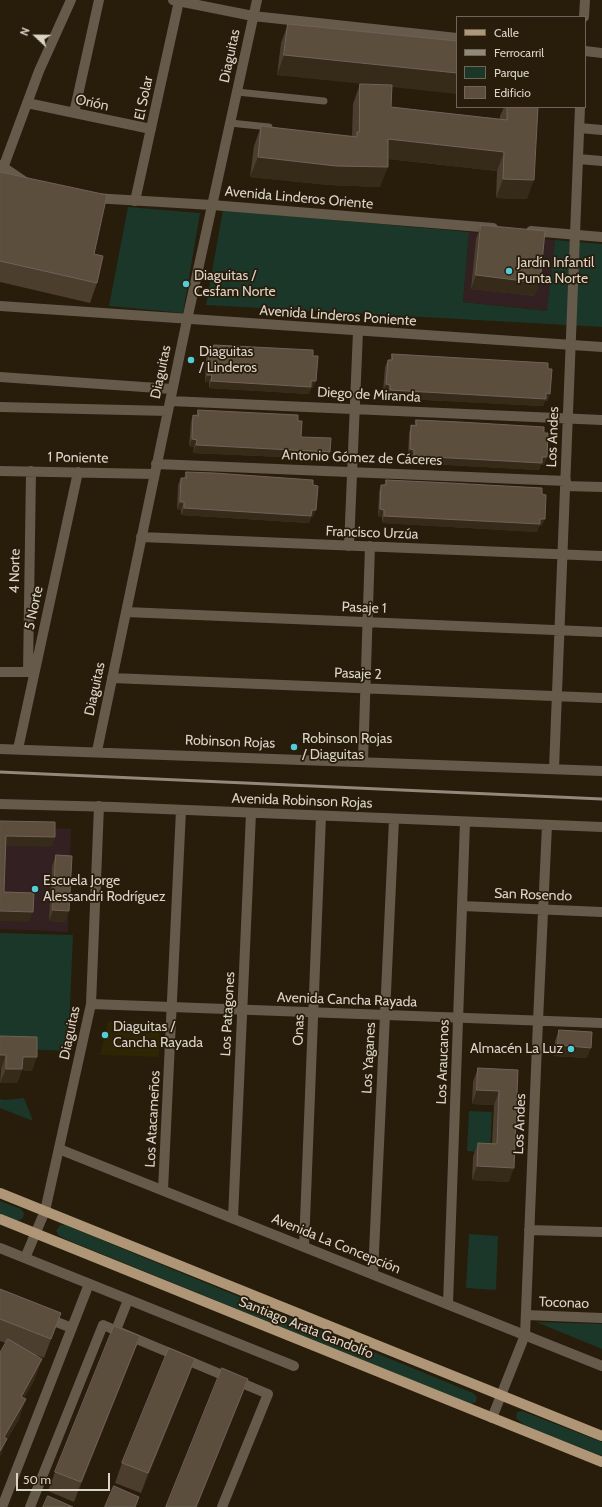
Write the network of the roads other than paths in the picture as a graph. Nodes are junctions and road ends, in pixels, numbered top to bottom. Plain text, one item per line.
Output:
1 (71, 0) edge
2 (99, 0) edge
3 (257, 0) edge
4 (584, 0) edge
5 (176, 1) edge
6 (253, 16) junction
7 (584, 16) edge
8 (456, 38) edge
9 (586, 51) edge
10 (602, 53) edge
11 (237, 92) junction
12 (324, 101) dead end
13 (27, 103) junction
14 (580, 108) edge
15 (74, 113) junction
16 (230, 123) junction
17 (274, 128) edge
18 (580, 128) junction
19 (152, 130) junction
20 (602, 130) edge
21 (578, 159) junction
22 (602, 161) edge
23 (1, 166) edge
24 (36, 187) edge
25 (82, 198) edge
26 (135, 201) junction
27 (212, 204) junction
28 (507, 229) edge
29 (523, 230) edge
30 (575, 235) junction
31 (602, 237) edge
32 (0, 306) edge
33 (187, 320) junction
34 (358, 331) junction
35 (571, 345) junction
36 (602, 347) edge
37 (0, 377) edge
38 (172, 389) junction
39 (170, 400) junction
40 (0, 407) edge
41 (354, 408) junction
42 (168, 411) junction
43 (568, 418) junction
44 (602, 420) edge
45 (155, 469) junction
46 (0, 471) edge
47 (31, 471) junction
48 (78, 472) junction
49 (352, 472) junction
50 (565, 483) junction
51 (602, 487) edge
52 (141, 537) junction
53 (349, 546) junction
54 (370, 546) junction
55 (562, 554) junction
56 (602, 556) edge
57 (126, 612) junction
58 (367, 622) junction
59 (560, 630) junction
60 (602, 632) edge
61 (0, 672) edge
62 (31, 672) junction
63 (112, 678) junction
64 (365, 688) junction
65 (557, 696) junction
66 (602, 698) edge
67 (0, 749) edge
68 (18, 749) junction
69 (96, 751) junction
70 (362, 761) junction
71 (554, 769) junction
72 (602, 771) edge
73 (0, 804) edge
74 (99, 806) junction
75 (181, 810) junction
76 (251, 812) junction
77 (321, 816) junction
78 (394, 819) junction
79 (465, 822) junction
80 (547, 825) junction
81 (602, 828) edge
82 (462, 906) junction
83 (543, 910) junction
84 (602, 912) edge
85 (91, 1004) junction
86 (172, 1007) junction
87 (243, 1010) junction
88 (314, 1012) junction
89 (385, 1015) junction
90 (459, 1018) junction
91 (538, 1021) junction
92 (602, 1023) edge
93 (59, 1149) junction
94 (163, 1190) junction
95 (0, 1193) edge
96 (45, 1211) junction
97 (233, 1218) junction
98 (0, 1219) edge
99 (530, 1230) junction
100 (602, 1232) edge
101 (36, 1233) junction
102 (304, 1246) junction
103 (0, 1248) edge
104 (26, 1258) junction
105 (373, 1274) junction
106 (88, 1284) junction
107 (128, 1300) junction
108 (448, 1304) junction
109 (36, 1314) edge
110 (526, 1315) junction
111 (602, 1318) edge
112 (72, 1328) junction
113 (116, 1330) junction
114 (525, 1335) junction
115 (294, 1366) dead end
116 (602, 1366) edge
117 (501, 1395) junction
118 (492, 1418) junction
119 (602, 1436) edge
120 (602, 1462) edge
121 (2, 1507) edge
122 (30, 1507) edge
123 (222, 1507) edge

1 - 13 street
2 - 15 street
3 - 6 street, Diaguitas
4 - 7 street
5 - 6 street
5 - 19 street, El Solar
6 - 8 street
6 - 11 street, Diaguitas
9 - 10 street
11 - 12 lane
11 - 16 street, Diaguitas
13 - 15 street, Orión
13 - 23 street
14 - 18 street, Los Andes
15 - 19 street, Orión
16 - 17 lane
16 - 27 street, Diaguitas
18 - 20 street
18 - 21 street, Los Andes
19 - 26 street, El Solar
21 - 22 street
21 - 30 street, Los Andes
23 - 24 street
25 - 26 street, Avenida Linderos Oriente
26 - 27 street, Avenida Linderos Oriente
27 - 28 street, Avenida Linderos Oriente
27 - 33 street, Diaguitas
29 - 30 street
30 - 31 street
30 - 35 street, Los Andes
32 - 33 street, Avenida Linderos Poniente
33 - 34 street, Avenida Linderos Poniente
33 - 38 street, Diaguitas
34 - 35 street, Avenida Linderos Poniente
34 - 41 street
35 - 36 street, Avenida Linderos Poniente
35 - 43 street, Los Andes
37 - 38 street
38 - 39 street, Diaguitas
39 - 41 street, Diego de Miranda
39 - 42 street, Diaguitas
40 - 42 street
41 - 43 street, Diego de Miranda
41 - 49 street
42 - 45 street, Diaguitas
43 - 44 street
43 - 50 street, Los Andes
45 - 48 street, 1 Poniente
45 - 49 street, Antonio Gómez de Cáceres
45 - 52 street, Diaguitas
46 - 47 street, 1 Poniente
47 - 48 street, 1 Poniente
47 - 62 street, 4 Norte
48 - 62 street, 5 Norte
49 - 50 street, Antonio Gómez de Cáceres
49 - 53 street
50 - 51 street
50 - 55 street, Los Andes
52 - 53 street, Francisco Urzúa
52 - 57 street, Diaguitas
53 - 54 street, Francisco Urzúa
54 - 55 street, Francisco Urzúa
54 - 58 street
55 - 56 street, Francisco Urzúa
55 - 59 street, Los Andes
57 - 58 street, Pasaje 1
57 - 63 street, Diaguitas
58 - 59 street, Pasaje 1
58 - 64 street
59 - 60 street, Pasaje 1
59 - 65 street, Los Andes
61 - 62 street
62 - 68 street, 5 Norte
63 - 64 street, Pasaje 2
63 - 69 street, Diaguitas
64 - 65 street, Pasaje 2
64 - 70 street
65 - 66 street, Pasaje 2
65 - 71 street, Los Andes
67 - 68 street, Robinson Rojas
68 - 69 street, Robinson Rojas
69 - 70 street, Robinson Rojas
70 - 71 street, Robinson Rojas
71 - 72 street, Robinson Rojas
73 - 74 street, Avenida Robinson Rojas
74 - 75 street, Avenida Robinson Rojas
74 - 85 street, Diaguitas
75 - 76 street, Avenida Robinson Rojas
75 - 86 street, Los Atacameños
76 - 77 street, Avenida Robinson Rojas
76 - 87 street, Los Patagones
77 - 78 street, Avenida Robinson Rojas
77 - 88 street, Onas
78 - 79 street, Avenida Robinson Rojas
78 - 89 street, Los Yaganes
79 - 80 street, Avenida Robinson Rojas
79 - 82 street, Los Araucanos
80 - 81 street, Avenida Robinson Rojas
80 - 83 street, Los Andes
82 - 83 street, San Rosendo
82 - 90 street, Los Araucanos
83 - 84 street, San Rosendo
83 - 91 street, Los Andes
85 - 86 street, Avenida Cancha Rayada
85 - 93 street, Diaguitas
86 - 87 street, Avenida Cancha Rayada
86 - 94 street, Los Atacameños
87 - 88 street, Avenida Cancha Rayada
87 - 97 street, Los Patagones
88 - 89 street, Avenida Cancha Rayada
88 - 102 street, Onas
89 - 90 street, Avenida Cancha Rayada
89 - 105 street, Los Yaganes
90 - 91 street, Avenida Cancha Rayada
90 - 108 street, Los Araucanos
91 - 92 street, Avenida Cancha Rayada
91 - 99 street, Los Andes
93 - 94 street, Avenida La Concepción
93 - 96 street, Diaguitas
94 - 97 street, Avenida La Concepción
95 - 96 main road, Santiago Arata Gandolfo
96 - 101 street, Diaguitas
96 - 117 main road, Santiago Arata Gandolfo
97 - 102 street, Avenida La Concepción
98 - 101 main road, Santiago Arata Gandolfo
99 - 100 street
99 - 110 street, Los Andes
101 - 104 street, Diaguitas
101 - 118 main road, Santiago Arata Gandolfo
102 - 105 street, Avenida La Concepción
103 - 104 street
104 - 106 street
105 - 108 street, Avenida La Concepción
106 - 107 street
106 - 112 street
107 - 113 street
107 - 115 street
108 - 114 street, Avenida La Concepción
109 - 112 street
110 - 111 street, Toconao
110 - 114 street, Los Andes
112 - 121 street
113 - 122 street
113 - 123 street
114 - 116 street, Avenida La Concepción
114 - 117 street, Los Andes
117 - 118 street, Los Andes
117 - 119 main road, Santiago Arata Gandolfo
118 - 120 main road, Santiago Arata Gandolfo

